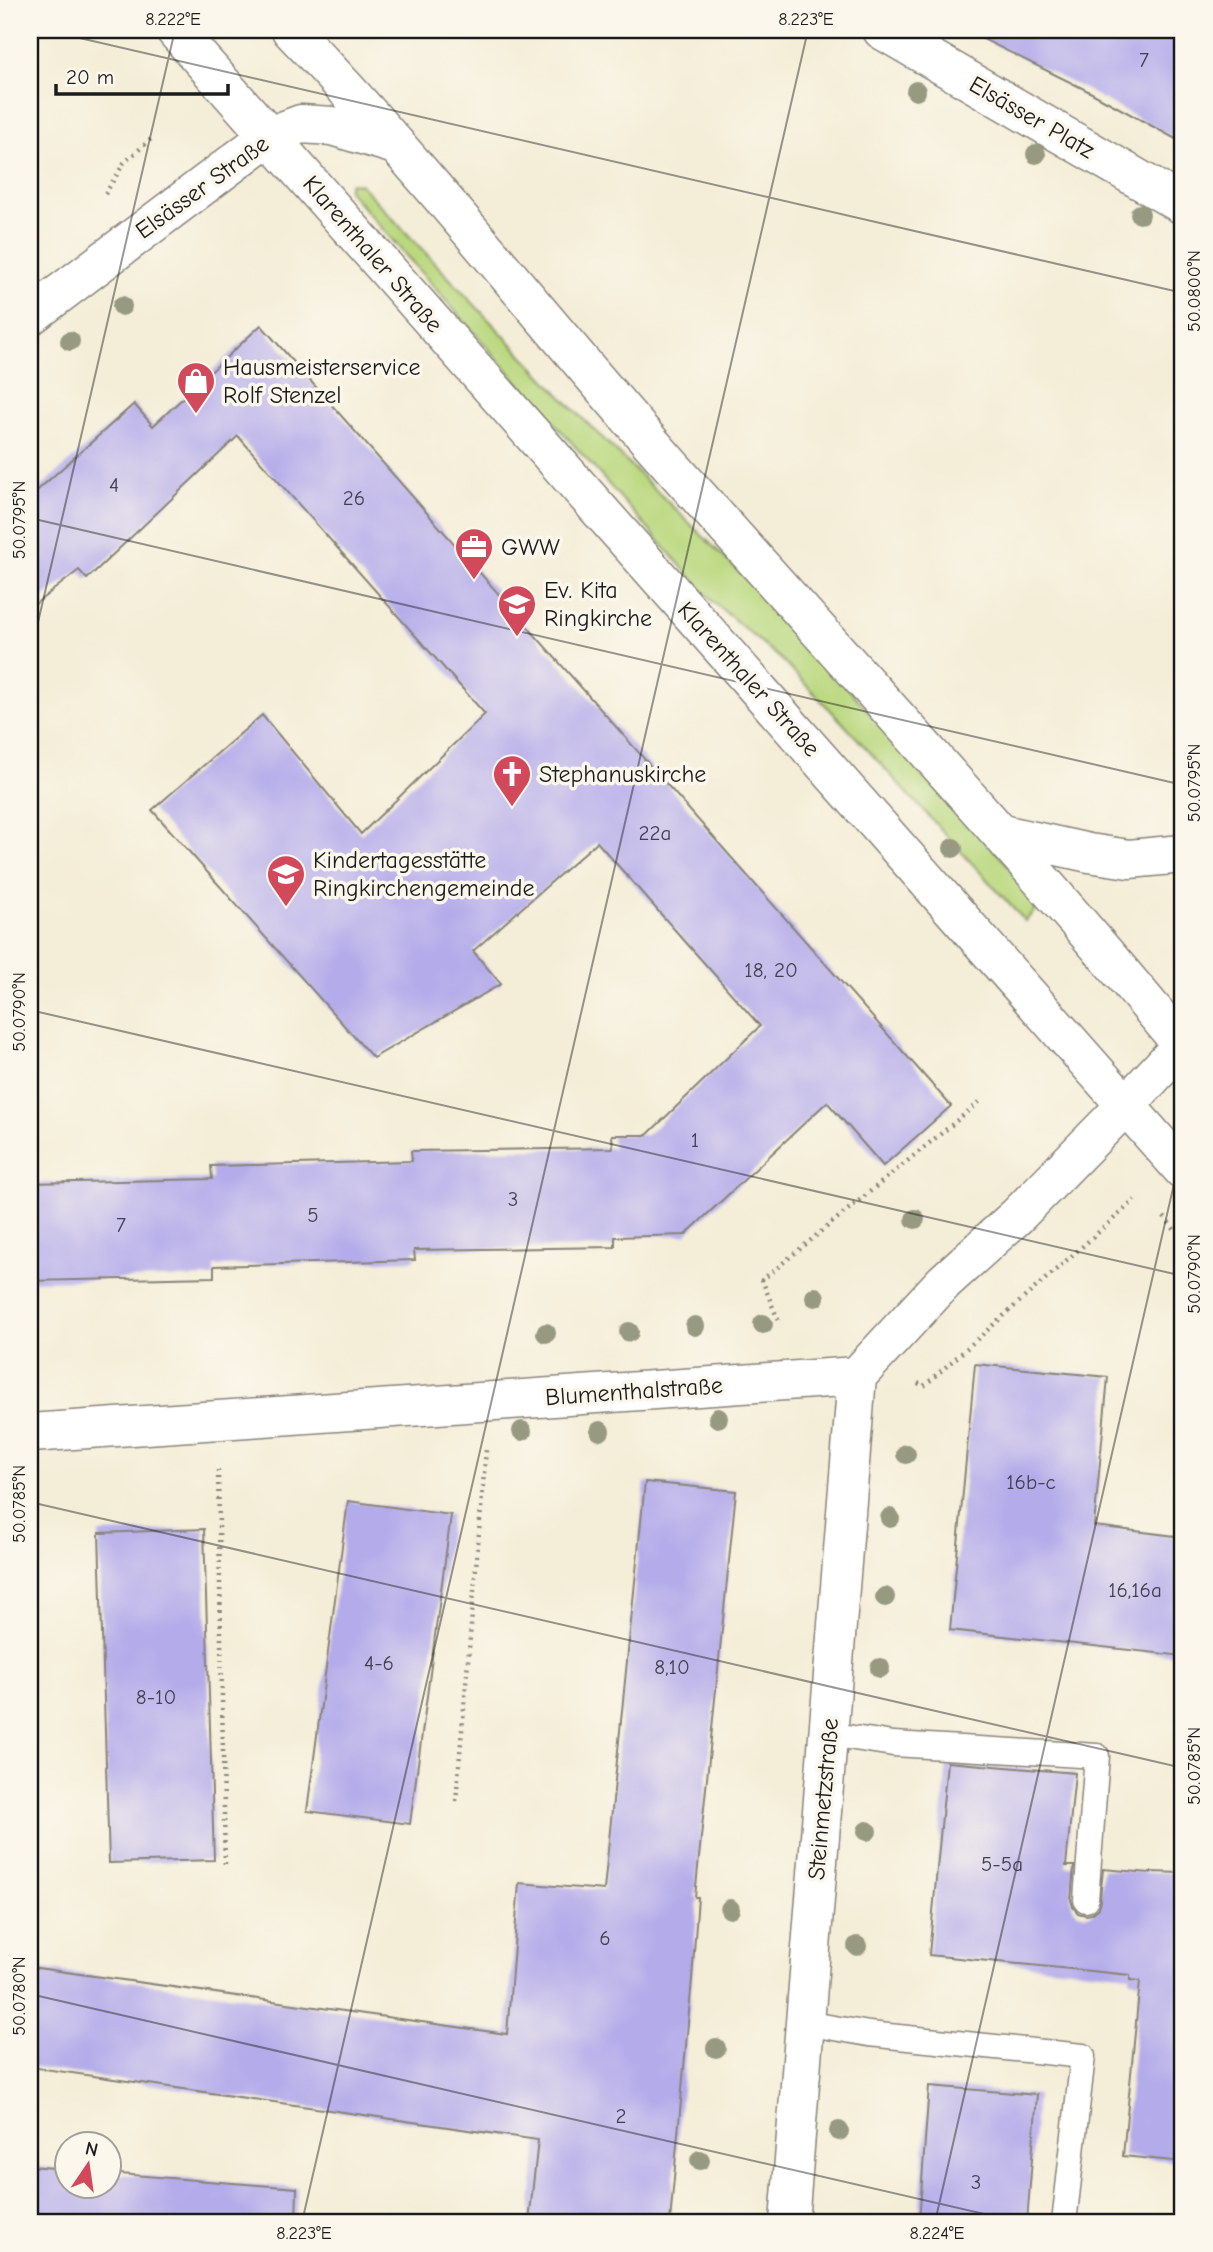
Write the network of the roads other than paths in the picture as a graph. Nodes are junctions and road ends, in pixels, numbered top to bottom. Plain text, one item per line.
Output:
1 (175, 30) edge
2 (291, 30) edge
3 (881, 30) edge
4 (269, 136) junction
5 (396, 145) junction
6 (1183, 205) edge
7 (30, 316) edge
8 (1002, 834) junction
9 (1183, 854) edge
10 (1183, 1045) edge
11 (1126, 1105) junction
12 (1183, 1170) edge
13 (856, 1376) junction
14 (30, 1433) edge
15 (828, 1734) junction
16 (1086, 1900) dead end
17 (805, 2022) junction
18 (1065, 2214) dead end
19 (789, 2222) edge

1 - 4 street, Klarenthaler Straße
2 - 5 street
3 - 6 street, Elsässer Platz
4 - 5 street, Elsässer Straße
4 - 7 street, Elsässer Straße
4 - 11 street, Klarenthaler Straße
5 - 8 street
8 - 9 street
8 - 10 street
10 - 11 street
11 - 12 street, Klarenthaler Straße
11 - 13 street
13 - 14 street, Blumenthalstraße
13 - 15 street, Steinmetzstraße
15 - 16 lane
15 - 17 street, Steinmetzstraße
17 - 18 lane
17 - 19 street, Steinmetzstraße

